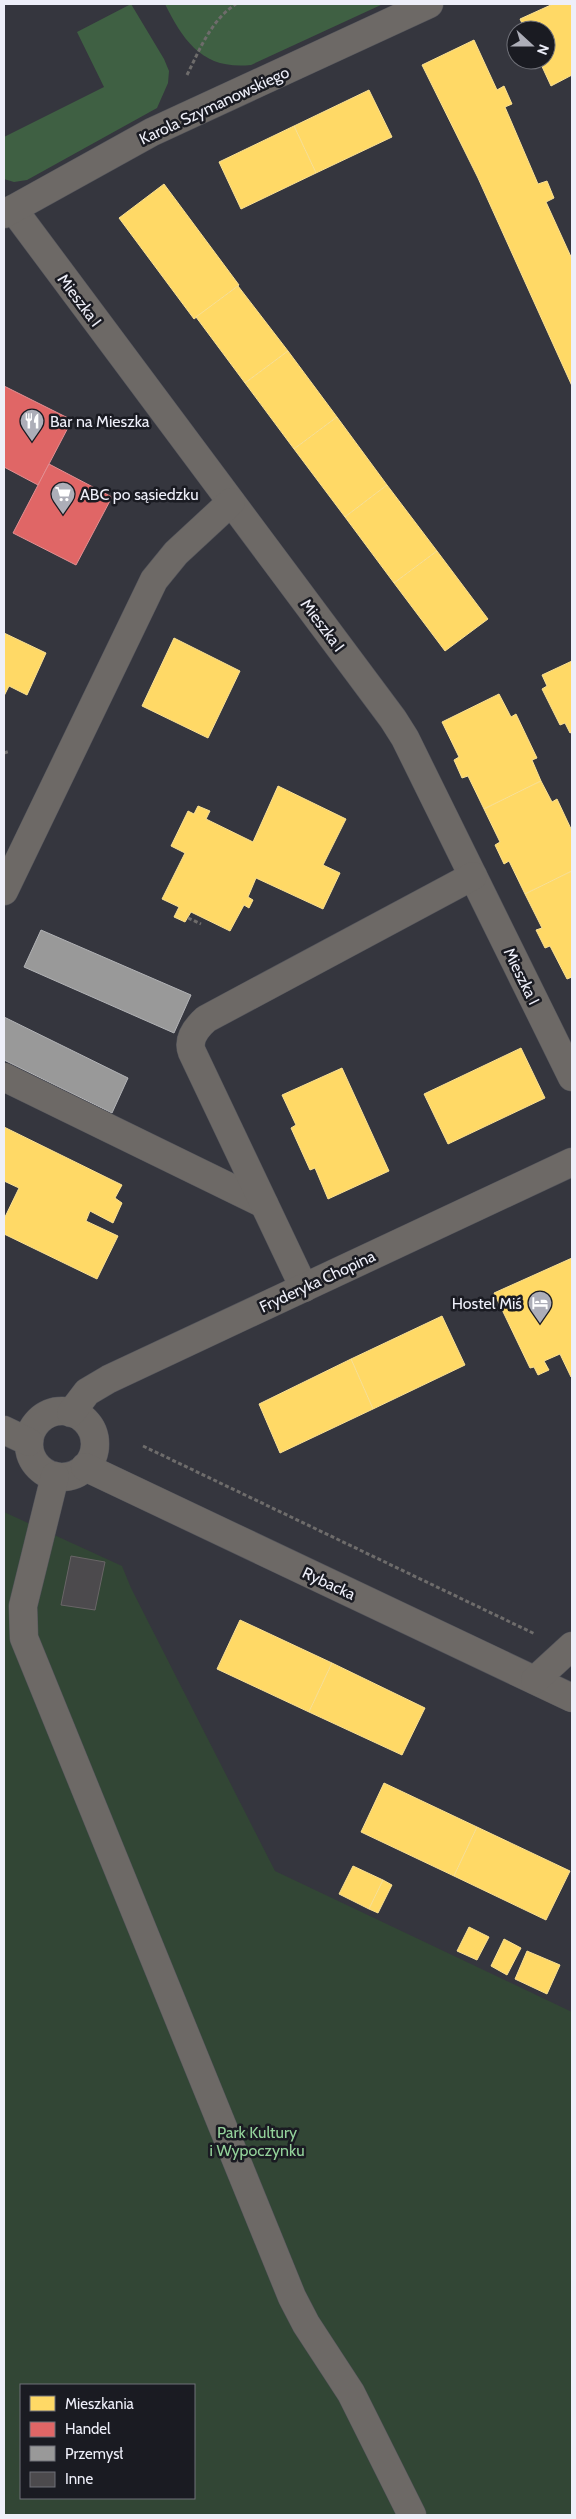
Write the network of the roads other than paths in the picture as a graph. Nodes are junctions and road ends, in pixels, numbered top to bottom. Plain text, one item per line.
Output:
1 (429, 4) edge
2 (8, 212) edge
3 (231, 502) junction
4 (473, 876) junction
5 (4, 891) edge
6 (4, 1077) edge
7 (572, 1077) edge
8 (572, 1162) edge
9 (264, 1204) junction
10 (304, 1288) junction
11 (71, 1413) junction
12 (4, 1430) edge
13 (29, 1442) junction
14 (85, 1467) junction
15 (55, 1476) junction
16 (571, 1648) edge
17 (535, 1680) junction
18 (572, 1698) edge
19 (412, 2515) edge

1 - 2 street, Karola Szymanowskiego
2 - 3 street, Mieszka I
3 - 4 street, Mieszka I
3 - 5 street
4 - 7 street, Mieszka I
4 - 9 street
6 - 9 street
8 - 10 street, Fryderyka Chopina
9 - 10 street
10 - 11 street, Fryderyka Chopina
11 - 13 street
11 - 14 street
12 - 13 street
13 - 15 street
14 - 15 street
14 - 17 street, Rybacka
15 - 19 street
16 - 17 street
17 - 18 street, Rybacka

